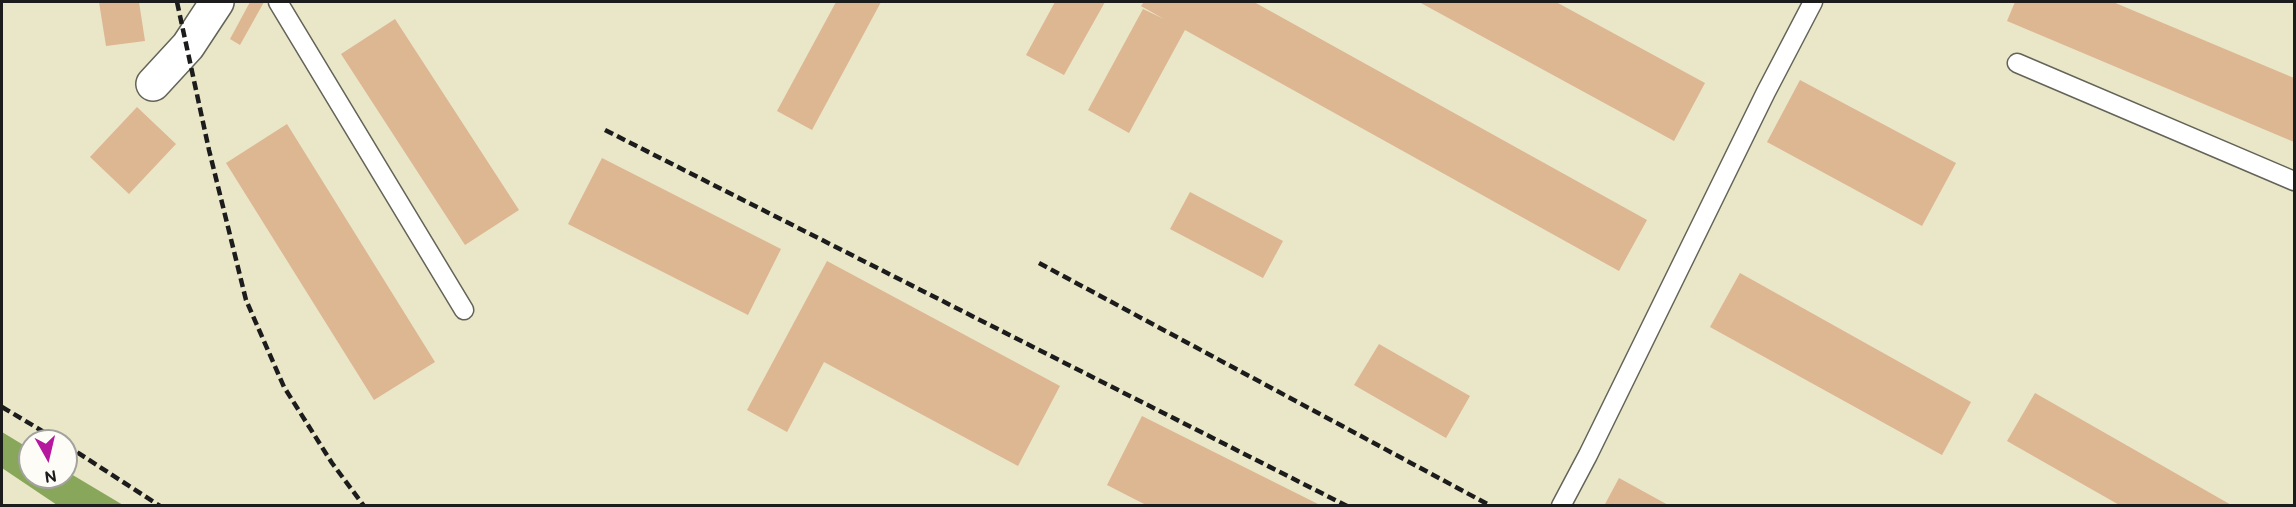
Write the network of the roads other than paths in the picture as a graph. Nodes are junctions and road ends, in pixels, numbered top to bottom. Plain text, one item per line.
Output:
1 (217, 2) edge
2 (278, 2) edge
3 (1813, 2) edge
4 (2017, 63) dead end
5 (153, 84) dead end
6 (2295, 181) edge
7 (464, 310) dead end
8 (1561, 506) edge

1 - 5 street
2 - 7 lane
3 - 8 lane
4 - 6 lane

